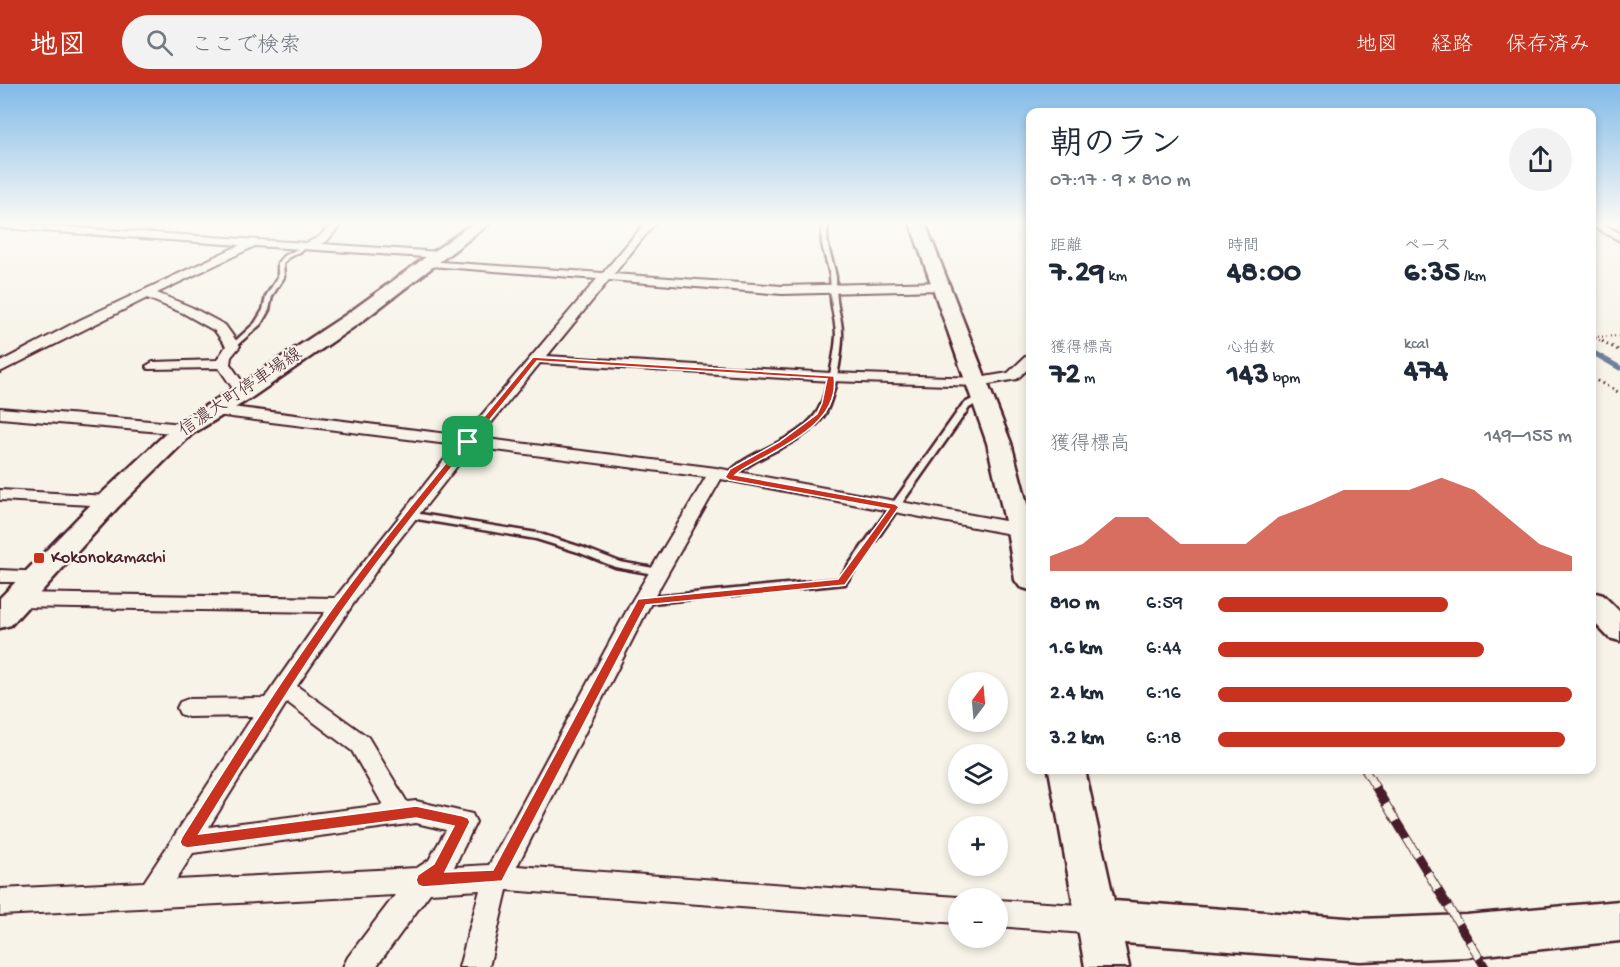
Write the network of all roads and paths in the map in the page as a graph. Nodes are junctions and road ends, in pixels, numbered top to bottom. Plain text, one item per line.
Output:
1 (209, 264) edge
2 (280, 264) edge
3 (428, 264) edge
4 (484, 264) edge
5 (616, 264) edge
6 (828, 264) edge
7 (933, 264) edge
8 (605, 277) junction
9 (942, 286) junction
10 (831, 289) junction
11 (149, 294) junction
12 (1596, 336) edge
13 (1620, 336) edge
14 (1596, 338) edge
15 (233, 346) junction
16 (1620, 351) edge
17 (536, 359) junction
18 (223, 364) junction
19 (1026, 364) edge
20 (153, 366) dead end
21 (0, 368) edge
22 (831, 377) junction
23 (1596, 380) edge
24 (980, 390) junction
25 (243, 393) junction
26 (1620, 393) edge
27 (216, 410) junction
28 (0, 413) edge
29 (184, 429) junction
30 (468, 442) junction
31 (723, 475) junction
32 (0, 495) edge
33 (109, 501) junction
34 (895, 507) junction
35 (408, 515) junction
36 (1021, 530) junction
37 (1026, 558) edge
38 (659, 572) junction
39 (5, 598) edge
40 (642, 601) junction
41 (341, 605) junction
42 (1596, 606) edge
43 (1620, 630) edge
44 (278, 698) junction
45 (189, 708) dead end
46 (1068, 774) edge
47 (398, 814) junction
48 (187, 842) junction
49 (497, 877) junction
50 (423, 880) junction
51 (152, 893) junction
52 (0, 902) edge
53 (948, 909) edge
54 (1008, 914) edge
55 (1096, 920) junction
56 (1620, 921) edge
57 (358, 967) edge
58 (474, 967) edge
59 (1107, 967) edge

1 - 11 street
2 - 15 lane
3 - 25 street, 信濃大町停車場線
4 - 8 street
5 - 8 street
6 - 10 lane
7 - 9 street
8 - 10 street
8 - 17 street
9 - 10 street
9 - 24 street
10 - 22 lane
11 - 15 street
11 - 21 street
12 - 13 path
14 - 16 path
15 - 18 street
17 - 22 street
17 - 30 street
18 - 20 street
18 - 25 street
19 - 24 street
22 - 24 street
22 - 31 lane
23 - 26 path
24 - 34 lane
24 - 36 street
25 - 27 street, 信濃大町停車場線
27 - 29 street, 信濃大町停車場線
27 - 30 street
28 - 29 street
29 - 33 street, 信濃大町停車場線
30 - 31 street
30 - 35 street
31 - 34 street
31 - 38 street
32 - 33 street
33 - 39 street, 信濃大町停車場線
34 - 36 street
34 - 40 lane
35 - 38 lane
35 - 41 street
36 - 37 street
38 - 40 street
39 - 41 street
40 - 49 street
41 - 44 street
42 - 43 street
44 - 45 street
44 - 47 street
44 - 48 street
46 - 55 street
47 - 48 street
47 - 50 street
48 - 51 street
49 - 50 street
49 - 53 street
49 - 58 street
50 - 51 street
50 - 57 street
51 - 52 street
54 - 55 street
55 - 56 street
55 - 59 street

